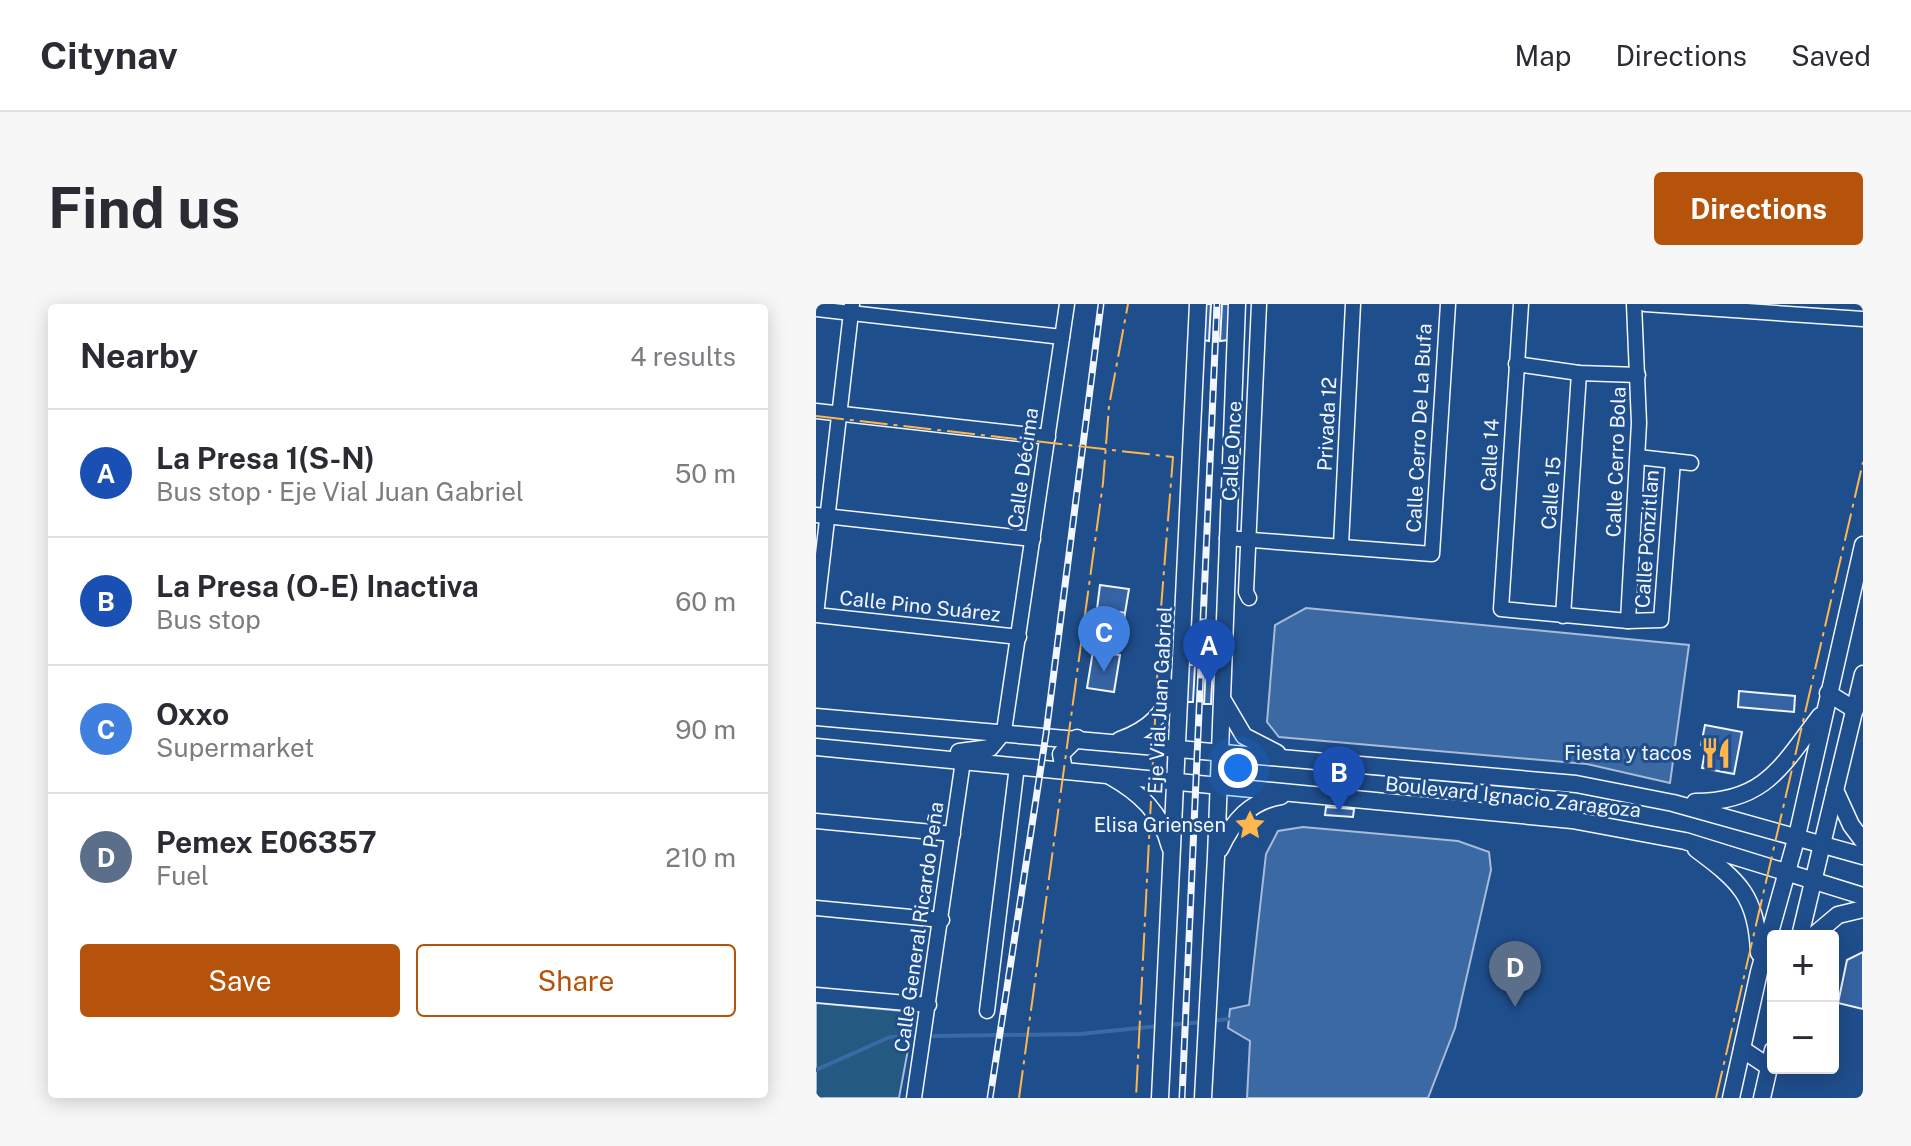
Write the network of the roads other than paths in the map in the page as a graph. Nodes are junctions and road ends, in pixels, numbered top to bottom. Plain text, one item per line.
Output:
1 (1067, 304) edge
2 (1198, 304) edge
3 (1237, 304) edge
4 (1259, 304) edge
5 (1353, 304) edge
6 (1448, 304) edge
7 (1521, 304) edge
8 (1634, 304) edge
9 (1645, 304) edge
10 (1681, 306) edge
11 (1720, 307) edge
12 (816, 309) edge
13 (852, 309) edge
14 (1769, 309) edge
15 (1863, 319) edge
16 (1062, 337) junction
17 (1516, 364) junction
18 (1579, 373) junction
19 (1638, 375) junction
20 (816, 411) edge
21 (840, 414) junction
22 (1048, 437) junction
23 (1638, 457) junction
24 (1673, 461) junction
25 (1691, 463) dead end
26 (822, 516) edge
27 (1227, 538) junction
28 (1033, 539) junction
29 (1248, 539) junction
30 (1341, 545) junction
31 (1863, 545) edge
32 (1249, 598) dead end
33 (816, 615) edge
34 (1563, 616) junction
35 (1628, 621) junction
36 (1019, 637) junction
37 (1863, 674) edge
38 (1182, 675) junction
39 (1828, 693) junction
40 (1221, 695) junction
41 (1855, 710) junction
42 (1823, 712) junction
43 (816, 717) edge
44 (1004, 731) junction
45 (1077, 738) junction
46 (1118, 741) junction
47 (816, 747) edge
48 (1178, 749) junction
49 (1220, 753) junction
50 (926, 757) junction
51 (1286, 757) junction
52 (963, 761) junction
53 (1017, 766) junction
54 (1064, 770) junction
55 (1105, 773) junction
56 (1177, 780) junction
57 (1219, 785) junction
58 (1835, 789) junction
59 (1290, 795) junction
60 (1673, 803) junction
61 (816, 821) edge
62 (953, 834) junction
63 (1797, 836) junction
64 (1685, 841) junction
65 (1863, 841) edge
66 (1823, 843) junction
67 (1172, 856) junction
68 (1863, 856) edge
69 (1216, 857) junction
70 (1786, 871) junction
71 (1813, 879) junction
72 (1863, 896) edge
73 (816, 908) edge
74 (1863, 909) edge
75 (942, 920) junction
76 (1801, 930) edge
77 (1820, 930) edge
78 (1759, 972) junction
79 (816, 995) edge
80 (929, 1005) junction
81 (987, 1011) dead end
82 (1742, 1049) junction
83 (1767, 1066) edge
84 (1767, 1074) edge
85 (914, 1098) edge
86 (1160, 1098) edge
87 (1203, 1098) edge
88 (1731, 1098) edge
89 (1762, 1098) edge

1 - 16 street, Calle Décima
2 - 38 main road, Eje Vial Juan Gabriel
3 - 27 main road
4 - 29 street, Calle Once
5 - 30 street, Privada 12
6 - 30 street, Calle Cerro De La Bufa
7 - 17 street, Calle 14
8 - 19 street, Calle Cerro Bola
9 - 10 street
10 - 11 street
11 - 14 street
12 - 13 street
13 - 16 street
13 - 21 street
14 - 15 street
16 - 22 street, Calle Décima
17 - 18 street
17 - 34 street, Calle 14
18 - 19 street
18 - 34 street, Calle 15
19 - 23 street, Calle Cerro Bola
20 - 21 street
21 - 22 street
21 - 26 street
22 - 28 street, Calle Décima
23 - 24 street, Calle Ponzitlan
23 - 35 street, Calle Cerro Bola
24 - 25 street, Calle Ponzitlan
24 - 35 street, Calle Ponzitlan
26 - 28 street
26 - 33 street
27 - 29 street
27 - 40 main road
28 - 36 street, Calle Décima
29 - 30 street
29 - 32 street, Calle Once
31 - 39 main road
33 - 36 street, Calle Pino Suárez
34 - 35 street
36 - 44 street, Calle Décima
37 - 41 main road
38 - 46 main road
38 - 48 main road, Eje Vial Juan Gabriel
39 - 41 main road
39 - 42 main road
40 - 49 main road
40 - 51 main road
41 - 58 main road
42 - 60 main road
42 - 63 main road
43 - 44 main road, Boulevard Ignacio Zaragoza
44 - 45 main road, Boulevard Ignacio Zaragoza
44 - 50 main road
45 - 46 main road, Boulevard Ignacio Zaragoza
45 - 54 main road
46 - 48 main road, Boulevard Ignacio Zaragoza
47 - 50 main road, Boulevard Ignacio Zaragoza
48 - 49 main road, Boulevard Ignacio Zaragoza
48 - 56 main road, Eje Vial Juan Gabriel
49 - 51 main road, Boulevard Ignacio Zaragoza
49 - 57 main road
50 - 52 main road, Boulevard Ignacio Zaragoza
51 - 60 main road, Boulevard Ignacio Zaragoza
52 - 53 main road, Boulevard Ignacio Zaragoza
52 - 62 street, Calle General Ricardo Peña
53 - 54 main road, Boulevard Ignacio Zaragoza
53 - 81 street
54 - 55 main road, Boulevard Ignacio Zaragoza
55 - 56 main road, Boulevard Ignacio Zaragoza
55 - 67 main road
56 - 57 main road, Boulevard Ignacio Zaragoza
56 - 67 main road, Eje Vial Juan Gabriel
57 - 59 main road, Boulevard Ignacio Zaragoza
57 - 69 main road
58 - 65 main road
58 - 66 main road
59 - 64 main road, Boulevard Ignacio Zaragoza
59 - 69 main road
60 - 63 main road, Boulevard Ignacio Zaragoza
61 - 62 street
62 - 75 street, Calle General Ricardo Peña
63 - 66 main road, Boulevard Ignacio Zaragoza
63 - 70 main road
64 - 70 main road, Boulevard Ignacio Zaragoza
64 - 78 main road
66 - 68 main road, Boulevard Ignacio Zaragoza
66 - 71 main road
67 - 86 main road, Eje Vial Juan Gabriel
69 - 87 main road
70 - 71 main road, Boulevard Ignacio Zaragoza
70 - 78 main road
71 - 72 main road, Boulevard Ignacio Zaragoza
71 - 76 main road
73 - 75 street
74 - 77 main road
75 - 80 street, Calle General Ricardo Peña
78 - 82 main road
79 - 80 street
80 - 85 street, Calle General Ricardo Peña
82 - 83 main road
82 - 88 main road
84 - 89 main road

